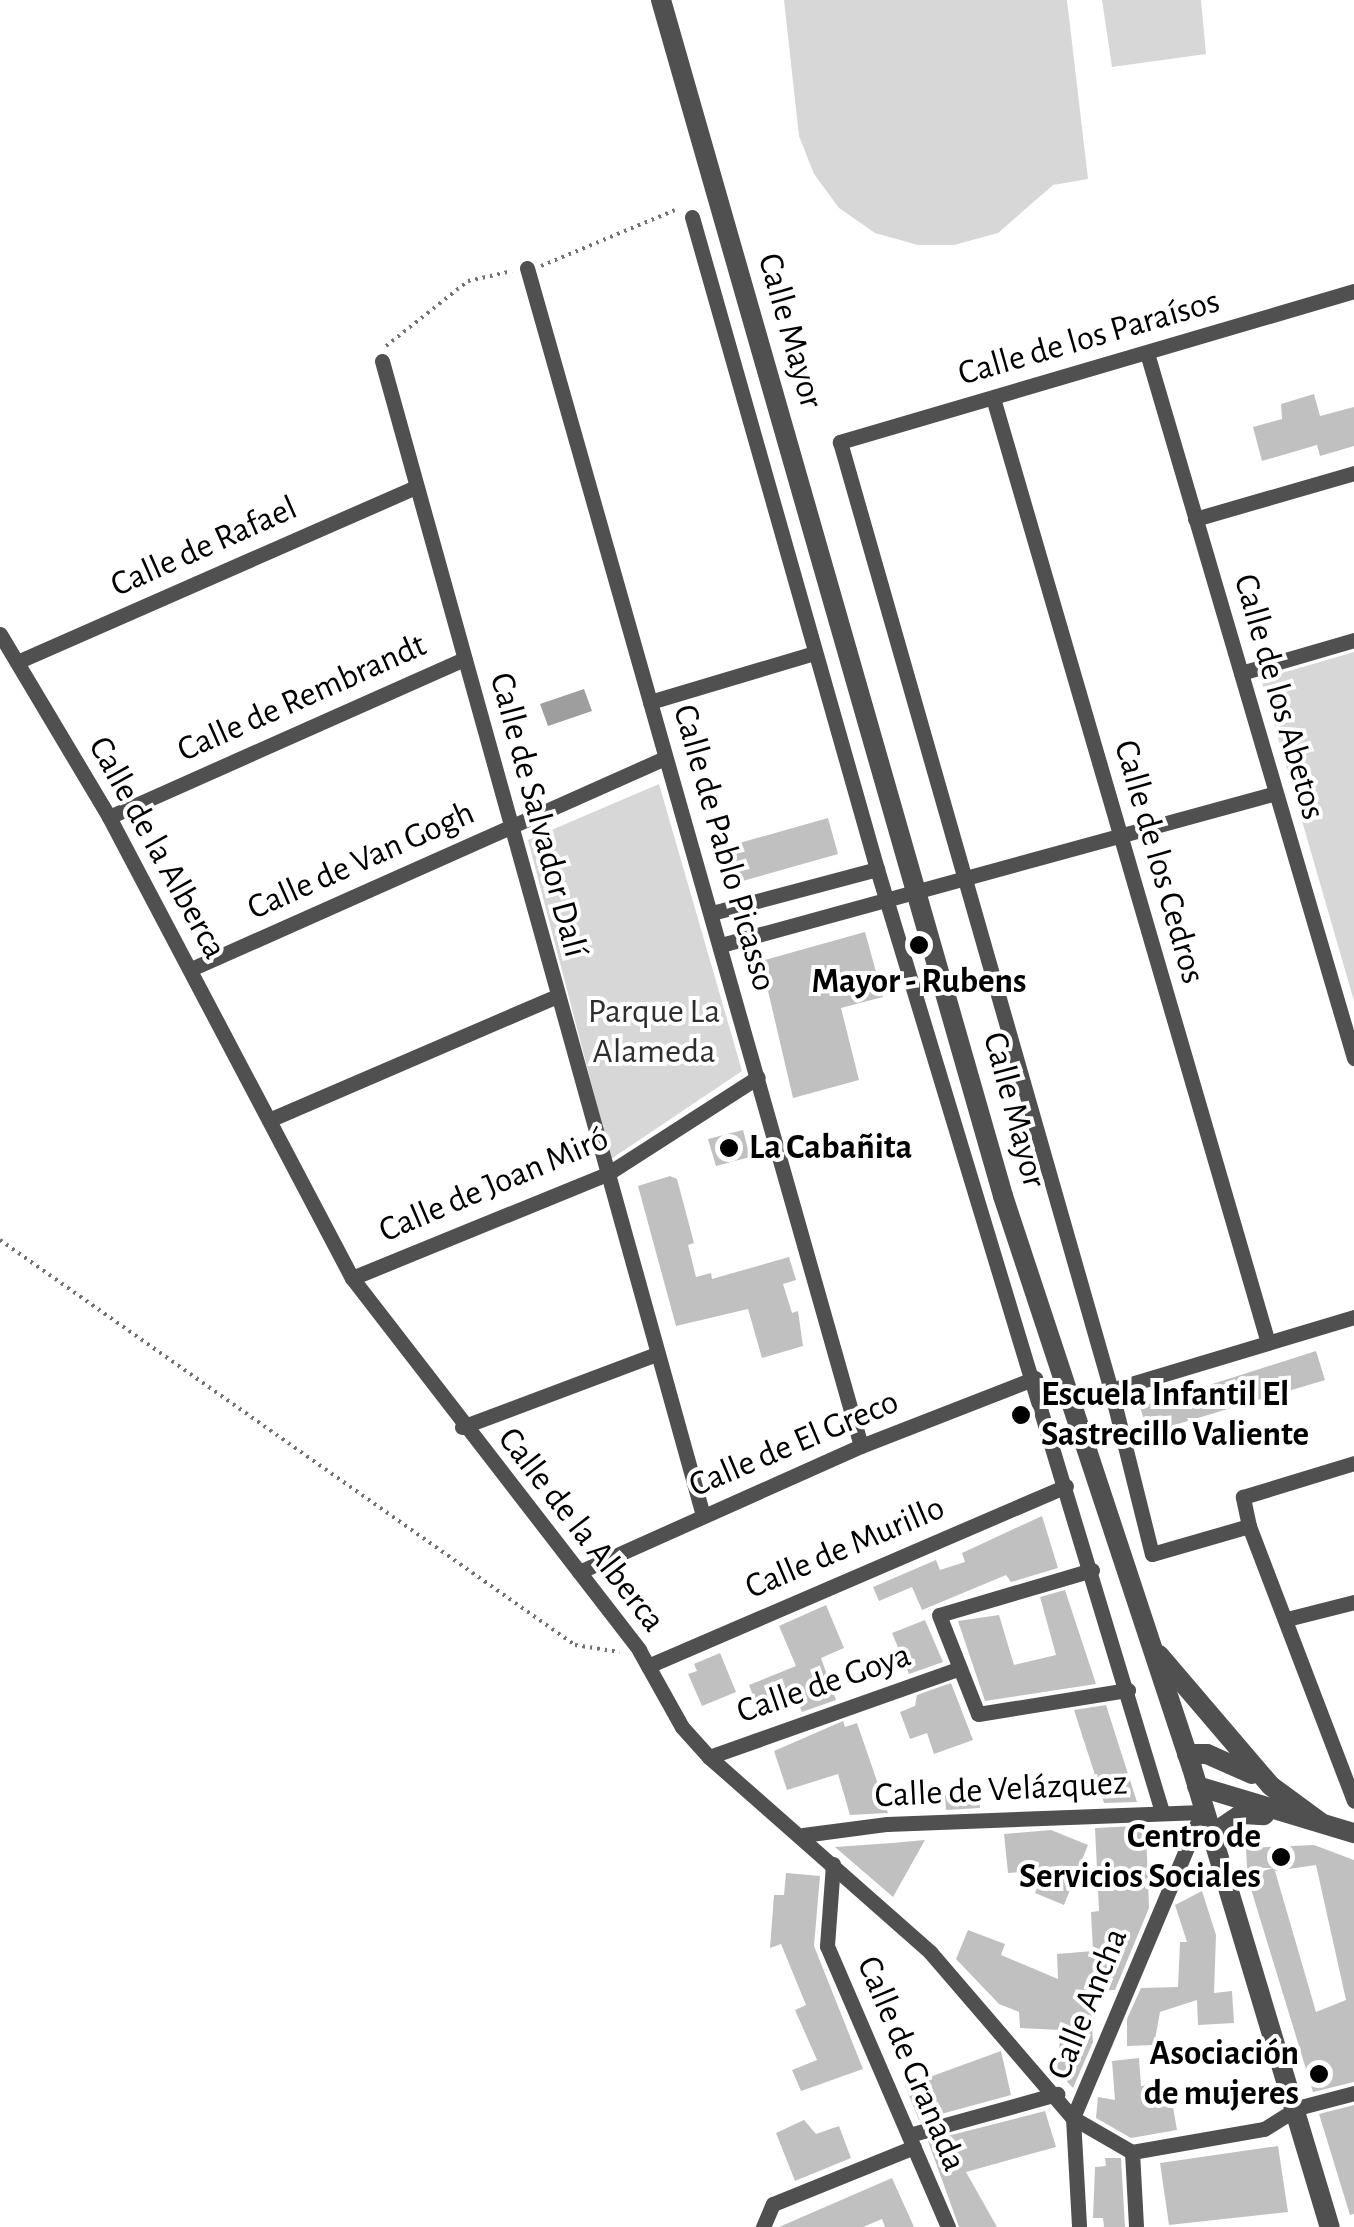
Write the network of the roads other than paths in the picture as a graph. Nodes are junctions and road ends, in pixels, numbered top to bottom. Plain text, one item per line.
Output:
1 (662, 0) edge
2 (692, 217) dead end
3 (527, 268) dead end
4 (1354, 292) edge
5 (1147, 353) junction
6 (382, 361) dead end
7 (992, 398) junction
8 (840, 442) joint
9 (1354, 474) edge
10 (416, 486) junction
11 (1196, 519) junction
12 (0, 634) edge
13 (1354, 640) edge
14 (814, 654) junction
15 (464, 659) junction
16 (16, 662) junction
17 (1241, 673) junction
18 (650, 702) junction
19 (665, 758) junction
20 (1276, 794) junction
21 (109, 818) junction
22 (510, 827) junction
23 (1120, 836) junction
24 (878, 869) junction
25 (967, 878) junction
26 (920, 890) junction
27 (887, 900) junction
28 (712, 913) junction
29 (721, 944) junction
30 (191, 969) junction
31 (557, 996) junction
32 (1354, 1058) edge
33 (758, 1076) junction
34 (269, 1120) junction
35 (606, 1174) junction
36 (352, 1278) junction
37 (1354, 1316) edge
38 (1268, 1343) junction
39 (656, 1354) junction
40 (1035, 1378) junction
41 (1111, 1390) junction
42 (462, 1427) junction
43 (861, 1446) junction
44 (1354, 1463) edge
45 (1066, 1486) junction
46 (703, 1515) junction
47 (1250, 1526) junction
48 (1092, 1570) junction
49 (579, 1572) junction
50 (1354, 1602) edge
51 (1287, 1619) junction
52 (1148, 1641) junction
53 (648, 1666) junction
54 (960, 1668) junction
55 (1128, 1690) junction
56 (1187, 1754) junction
57 (708, 1757) junction
58 (1197, 1786) junction
59 (1271, 1786) junction
60 (1354, 1800) edge
61 (1162, 1812) junction
62 (1202, 1812) junction
63 (1288, 1815) junction
64 (1320, 1822) junction
65 (1354, 1834) edge
66 (803, 1835) junction
67 (1209, 1836) junction
68 (833, 1864) junction
69 (1354, 2093) edge
70 (1057, 2094) junction
71 (1297, 2108) junction
72 (1074, 2118) junction
73 (911, 2141) junction
74 (1132, 2152) junction
75 (1140, 2224) edge
76 (763, 2227) edge
77 (948, 2227) edge
78 (1079, 2227) edge
79 (1330, 2227) edge

1 - 26 street, Calle Mayor
2 - 14 street, Calle Mayor
3 - 18 street, Calle de Pablo Picasso
4 - 5 street, Calle de los Paraísos
5 - 7 street, Calle de los Paraísos
5 - 11 street, Calle de los Abetos
6 - 10 street, Calle de Salvador Dalí
7 - 8 street, Calle de los Paraísos
7 - 23 street, Calle de los Cedros
8 - 25 street, Calle Mayor
9 - 11 street
10 - 15 street, Calle de Salvador Dalí
10 - 16 street, Calle de Rafael
11 - 17 street, Calle de los Abetos
12 - 16 street, Calle de la Alberca
13 - 17 street
14 - 18 street
14 - 24 street, Calle Mayor
15 - 21 street, Calle de Rembrandt
15 - 22 street, Calle de Salvador Dalí
16 - 21 street, Calle de la Alberca
17 - 20 street, Calle de los Abetos
18 - 19 street, Calle de Pablo Picasso
19 - 22 street, Calle de Van Gogh
19 - 28 street, Calle de Pablo Picasso
20 - 23 street
20 - 32 street, Calle de los Abetos
21 - 30 street, Calle de la Alberca
22 - 30 street, Calle de Van Gogh
22 - 31 street, Calle de Salvador Dalí
23 - 25 street
23 - 38 street, Calle de los Cedros
24 - 27 street, Calle Mayor
24 - 28 street
25 - 26 street
25 - 41 street, Calle Mayor
26 - 27 street
26 - 52 street, Calle Mayor
27 - 29 street
27 - 40 street, Calle Mayor
28 - 29 street, Calle de Pablo Picasso
29 - 33 street, Calle de Pablo Picasso
30 - 34 street, Calle de la Alberca
31 - 34 street
31 - 35 street, Calle de Salvador Dalí
33 - 35 street, Calle de Joan Miró
33 - 43 street, Calle de Pablo Picasso
34 - 36 street, Calle de la Alberca
35 - 36 street, Calle de Joan Miró
35 - 39 street, Calle de Salvador Dalí
36 - 42 street, Calle de la Alberca
37 - 38 street
38 - 41 street
39 - 42 street
39 - 46 street, Calle de Salvador Dalí
40 - 43 street, Calle de El Greco
40 - 45 street, Calle Mayor
41 - 47 street, Calle Mayor
42 - 49 street, Calle de la Alberca
43 - 46 street, Calle de El Greco
44 - 47 street
45 - 48 street, Calle Mayor
45 - 53 street, Calle de Murillo
46 - 49 street, Calle de El Greco
47 - 51 street
48 - 54 street
48 - 55 street, Calle Mayor
49 - 53 street, Calle de la Alberca
50 - 51 street
51 - 60 street
52 - 56 street, Calle Mayor
52 - 59 street
53 - 57 street, Calle de la Alberca
54 - 55 street
54 - 57 street, Calle de Goya
55 - 61 street, Calle Mayor
56 - 58 street, Calle Mayor
56 - 59 street
57 - 66 street, Calle de la Alberca
58 - 62 street, Calle Mayor
58 - 63 street
59 - 64 street
61 - 62 street, Calle de Velázquez
61 - 66 street, Calle de Velázquez
62 - 67 street, Calle Mayor
62 - 72 street, Calle Ancha
63 - 64 street
63 - 67 street
64 - 65 street
66 - 68 street, Calle de la Alberca
67 - 71 street, Calle Mayor
68 - 70 street, Calle de la Alberca
68 - 73 street, Calle de Granada
69 - 71 street
70 - 72 street, Calle de la Alberca
70 - 73 street
71 - 74 street
71 - 79 street, Calle Mayor
72 - 74 street, Calle de la Alberca
72 - 78 street, Calle Ancha
73 - 76 street
73 - 77 street, Calle de Granada
74 - 75 street

